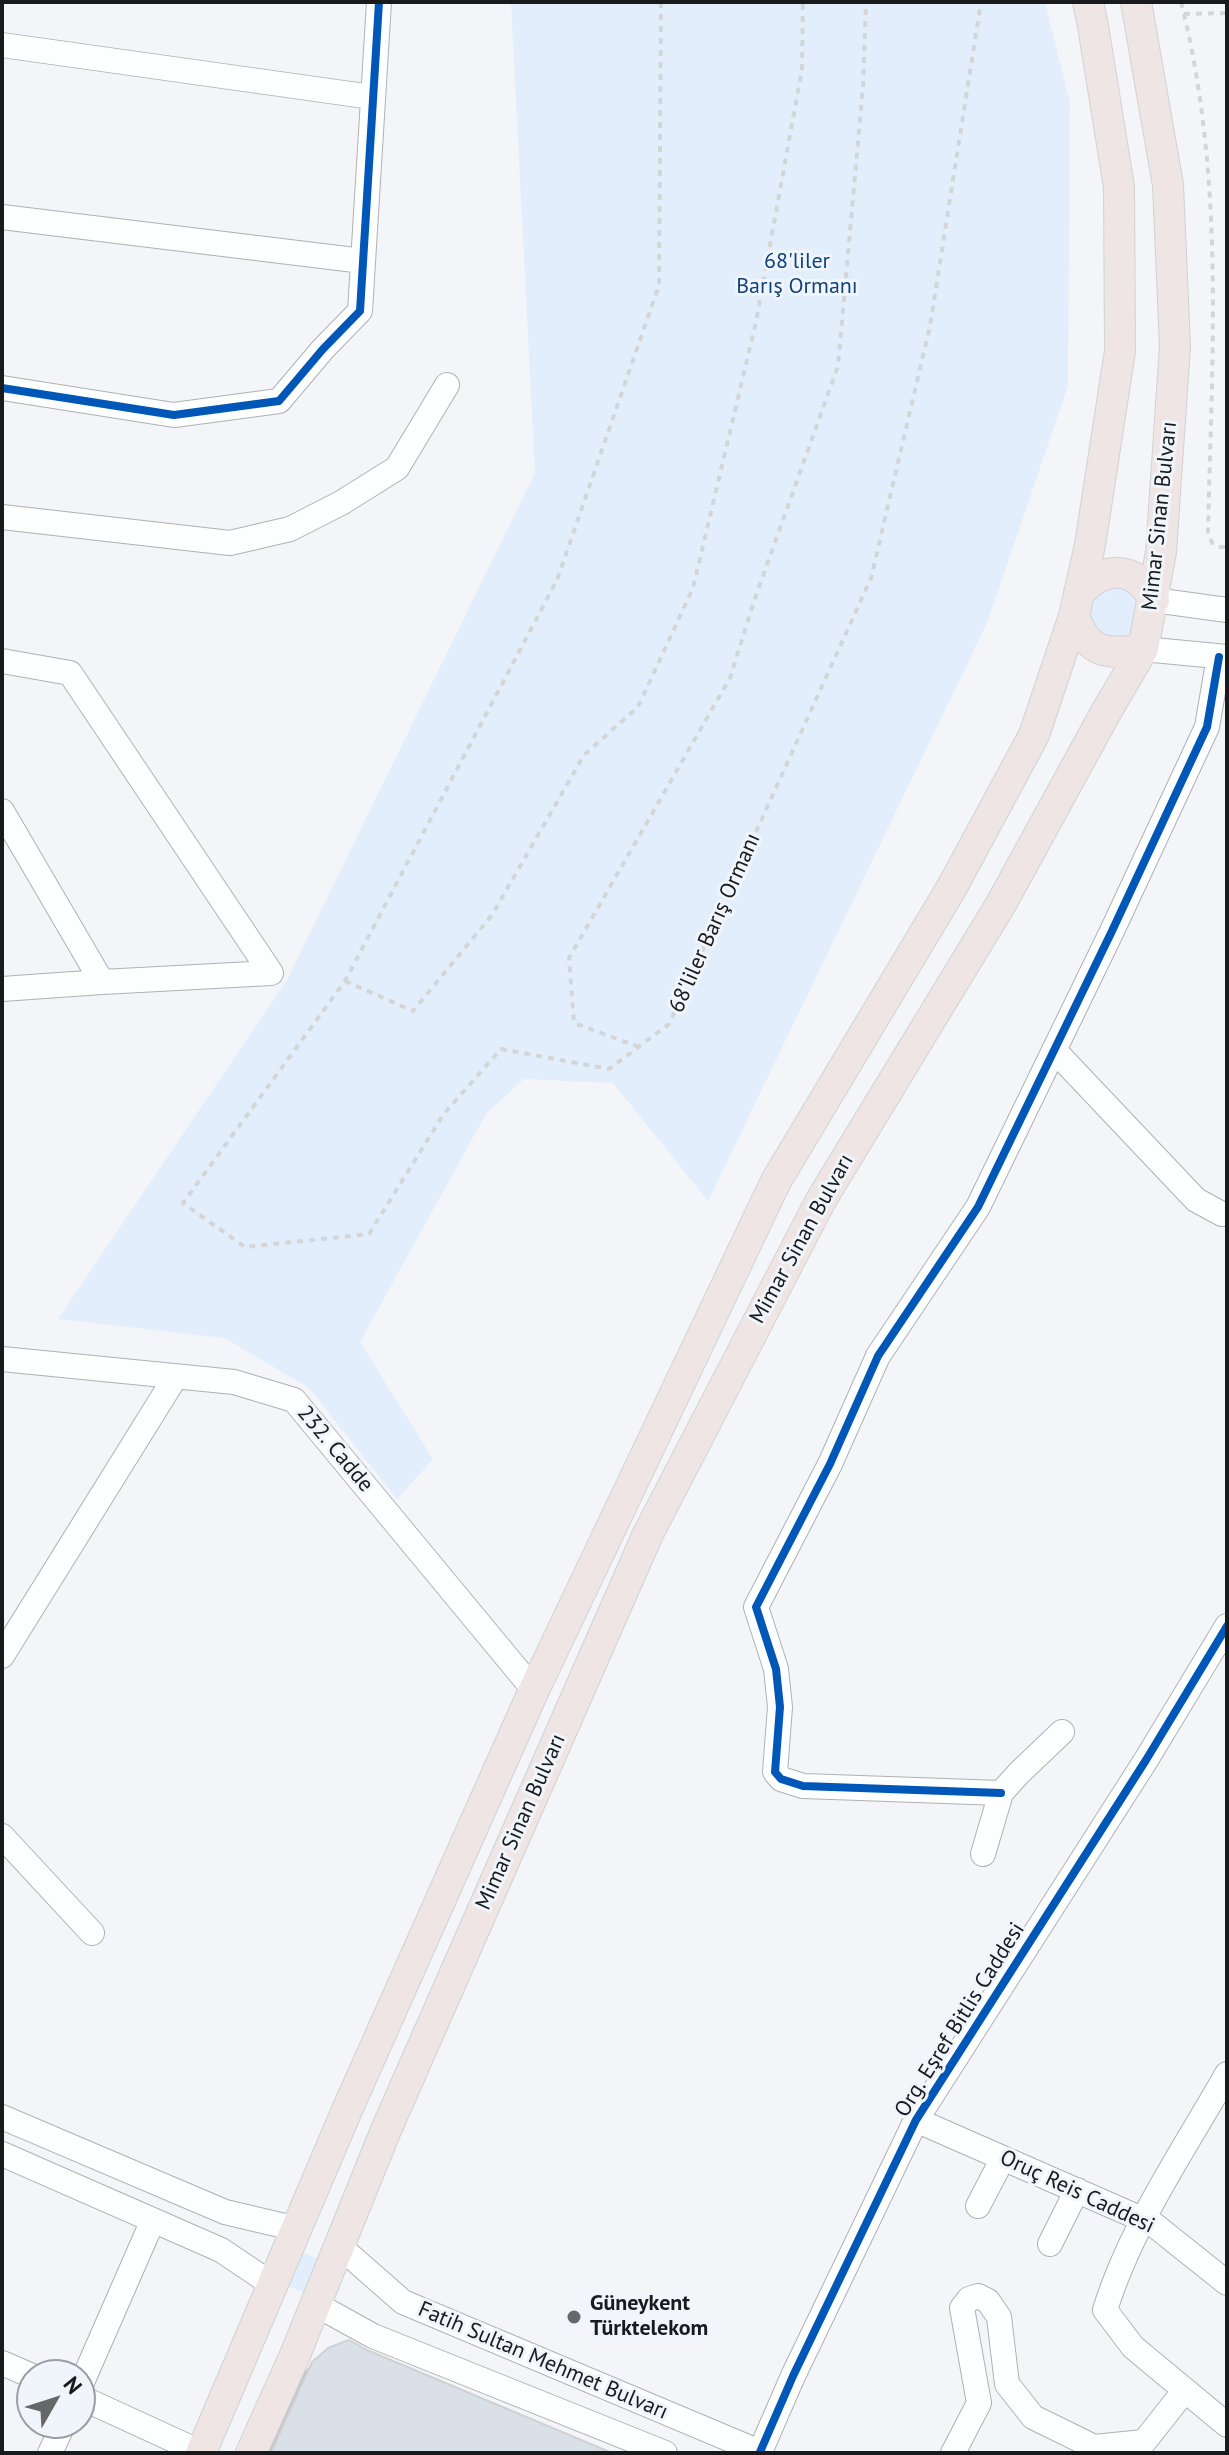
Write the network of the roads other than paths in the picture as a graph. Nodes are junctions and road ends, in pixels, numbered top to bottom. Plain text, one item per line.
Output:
1 (379, 2) edge
2 (1088, 2) edge
3 (1136, 2) edge
4 (2, 45) edge
5 (372, 97) junction
6 (2, 217) edge
7 (363, 261) junction
8 (447, 385) dead end
9 (2, 388) edge
10 (2, 517) edge
11 (1154, 600) junction
12 (1076, 604) junction
13 (1227, 610) edge
14 (1143, 649) junction
15 (1223, 657) edge
16 (2, 661) edge
17 (2, 811) edge
18 (102, 982) junction
19 (2, 989) edge
20 (1054, 1050) junction
21 (1227, 1214) edge
22 (2, 1359) edge
23 (176, 1376) junction
24 (1227, 1626) edge
25 (2, 1656) edge
26 (534, 1690) junction
27 (1062, 1732) dead end
28 (1001, 1793) junction
29 (2, 1836) edge
30 (983, 1854) dead end
31 (92, 1933) dead end
32 (1227, 2074) edge
33 (2, 2117) edge
34 (916, 2120) junction
35 (2, 2154) edge
36 (1003, 2158) junction
37 (1077, 2190) junction
38 (978, 2206) dead end
39 (153, 2220) junction
40 (1144, 2220) junction
41 (297, 2229) junction
42 (1050, 2244) dead end
43 (338, 2245) junction
44 (1227, 2283) edge
45 (273, 2285) junction
46 (315, 2304) junction
47 (92, 2359) edge
48 (1185, 2390) junction
49 (96, 2404) edge
50 (1227, 2425) edge
51 (1145, 2447) edge
52 (202, 2453) edge
53 (251, 2453) edge
54 (665, 2453) edge
55 (761, 2453) edge
56 (953, 2453) edge

1 - 5 street
2 - 12 main road, Mimar Sinan Bulvarı
3 - 11 main road, Mimar Sinan Bulvarı
4 - 5 street
5 - 7 street
6 - 7 street
7 - 9 street
8 - 10 street
11 - 12 main road
11 - 13 street
11 - 14 main road, Mimar Sinan Bulvarı
12 - 14 main road
12 - 26 main road, Mimar Sinan Bulvarı
14 - 15 street
14 - 43 main road, Mimar Sinan Bulvarı
15 - 20 street
16 - 18 street
17 - 18 street
18 - 19 street
20 - 21 street
20 - 28 street
22 - 23 street, 232. Cadde
23 - 25 street
23 - 26 street, 232. Cadde
24 - 34 street, Org. Eşref Bitlis Caddesi
26 - 41 main road, Mimar Sinan Bulvarı
27 - 28 street
28 - 30 street
29 - 31 street
32 - 40 street
33 - 41 street
34 - 36 street, Oruç Reis Caddesi
34 - 55 street, Org. Eşref Bitlis Caddesi
35 - 39 street
36 - 37 street, Oruç Reis Caddesi
36 - 38 street
37 - 40 street, Oruç Reis Caddesi
37 - 42 street
39 - 45 street
39 - 47 street
40 - 44 street, Oruç Reis Caddesi
40 - 48 street
41 - 43 main road
41 - 45 main road, Mimar Sinan Bulvarı
43 - 46 main road, Mimar Sinan Bulvarı
43 - 55 street, Fatih Sultan Mehmet Bulvarı
45 - 46 main road
45 - 52 main road, Mimar Sinan Bulvarı
46 - 53 main road, Mimar Sinan Bulvarı
46 - 54 street, Fatih Sultan Mehmet Bulvarı
48 - 50 street
48 - 51 street
49 - 52 street
51 - 56 street

